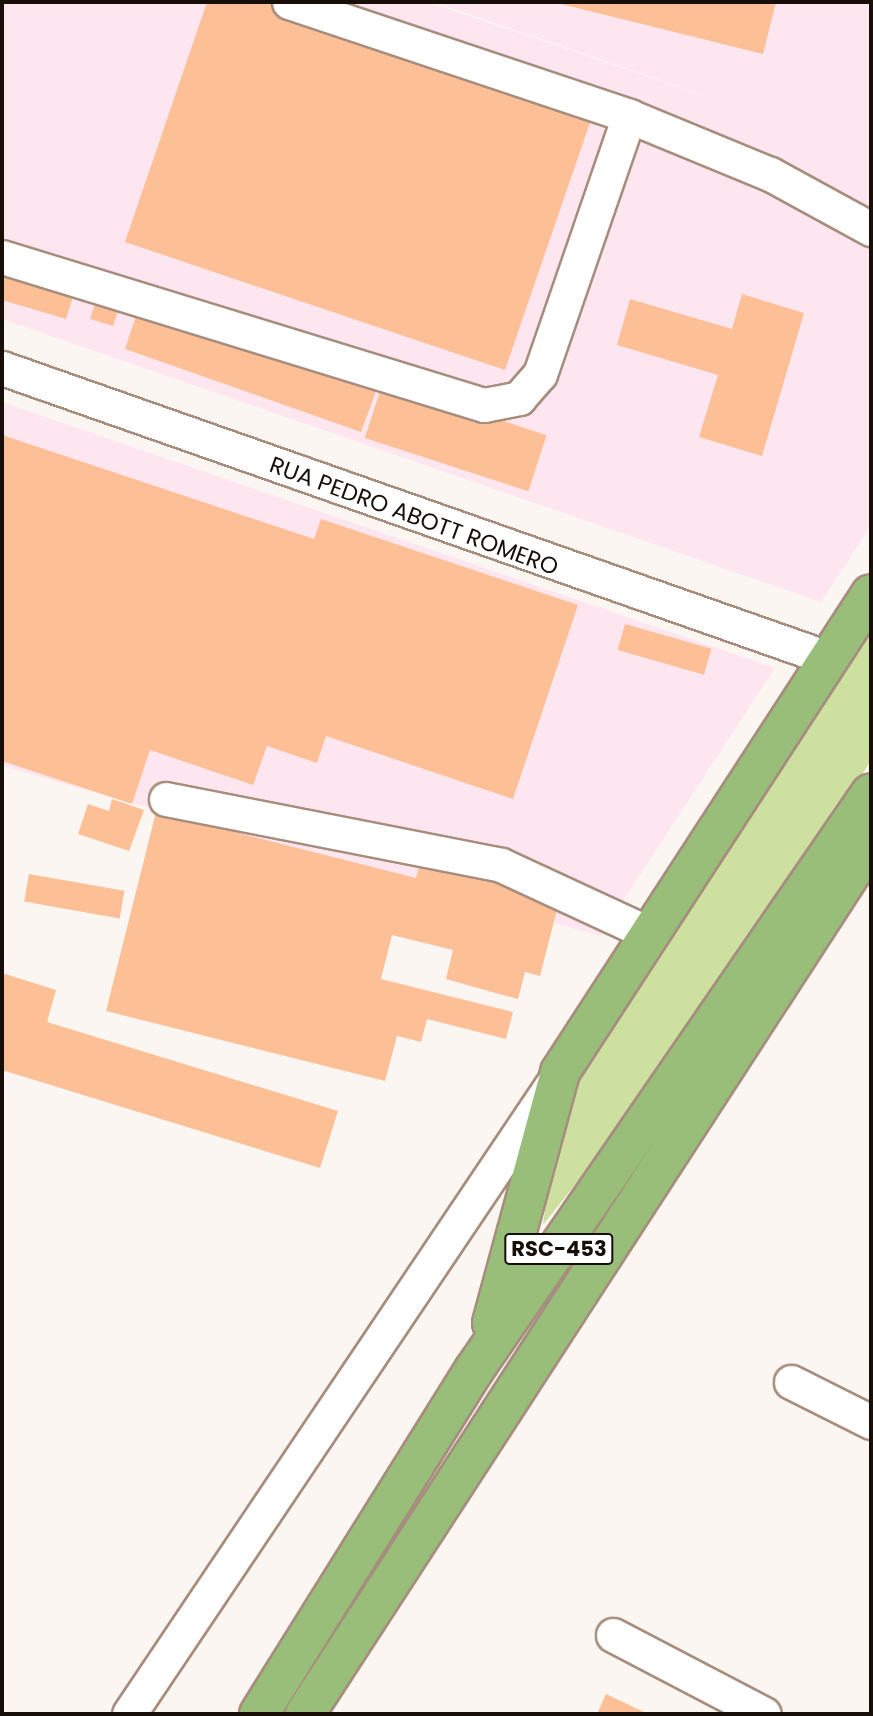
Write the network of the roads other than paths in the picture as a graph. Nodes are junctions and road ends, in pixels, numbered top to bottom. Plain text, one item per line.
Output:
1 (289, 2) edge
2 (629, 116) junction
3 (871, 229) edge
4 (2, 257) edge
5 (2, 368) edge
6 (871, 594) edge
7 (828, 658) junction
8 (871, 793) edge
9 (166, 799) dead end
10 (871, 842) edge
11 (650, 934) junction
12 (560, 1072) junction
13 (474, 1370) junction
14 (791, 1382) dead end
15 (871, 1422) edge
16 (360, 1634) junction
17 (613, 1635) dead end
18 (129, 1714) edge
19 (259, 1714) edge
20 (305, 1714) edge
21 (341, 1714) edge
22 (764, 1714) edge

1 - 2 street
2 - 3 street
2 - 4 street
5 - 7 street, RUA PEDRO ABOTT ROMERO
6 - 7 highway
7 - 11 highway
8 - 13 highway, RSC-453
9 - 11 street
10 - 16 highway, RSC-453
11 - 12 highway
12 - 13 highway
12 - 18 street
13 - 19 highway, RSC-453
14 - 15 street
16 - 20 highway, RSC-453
16 - 21 highway
17 - 22 street

